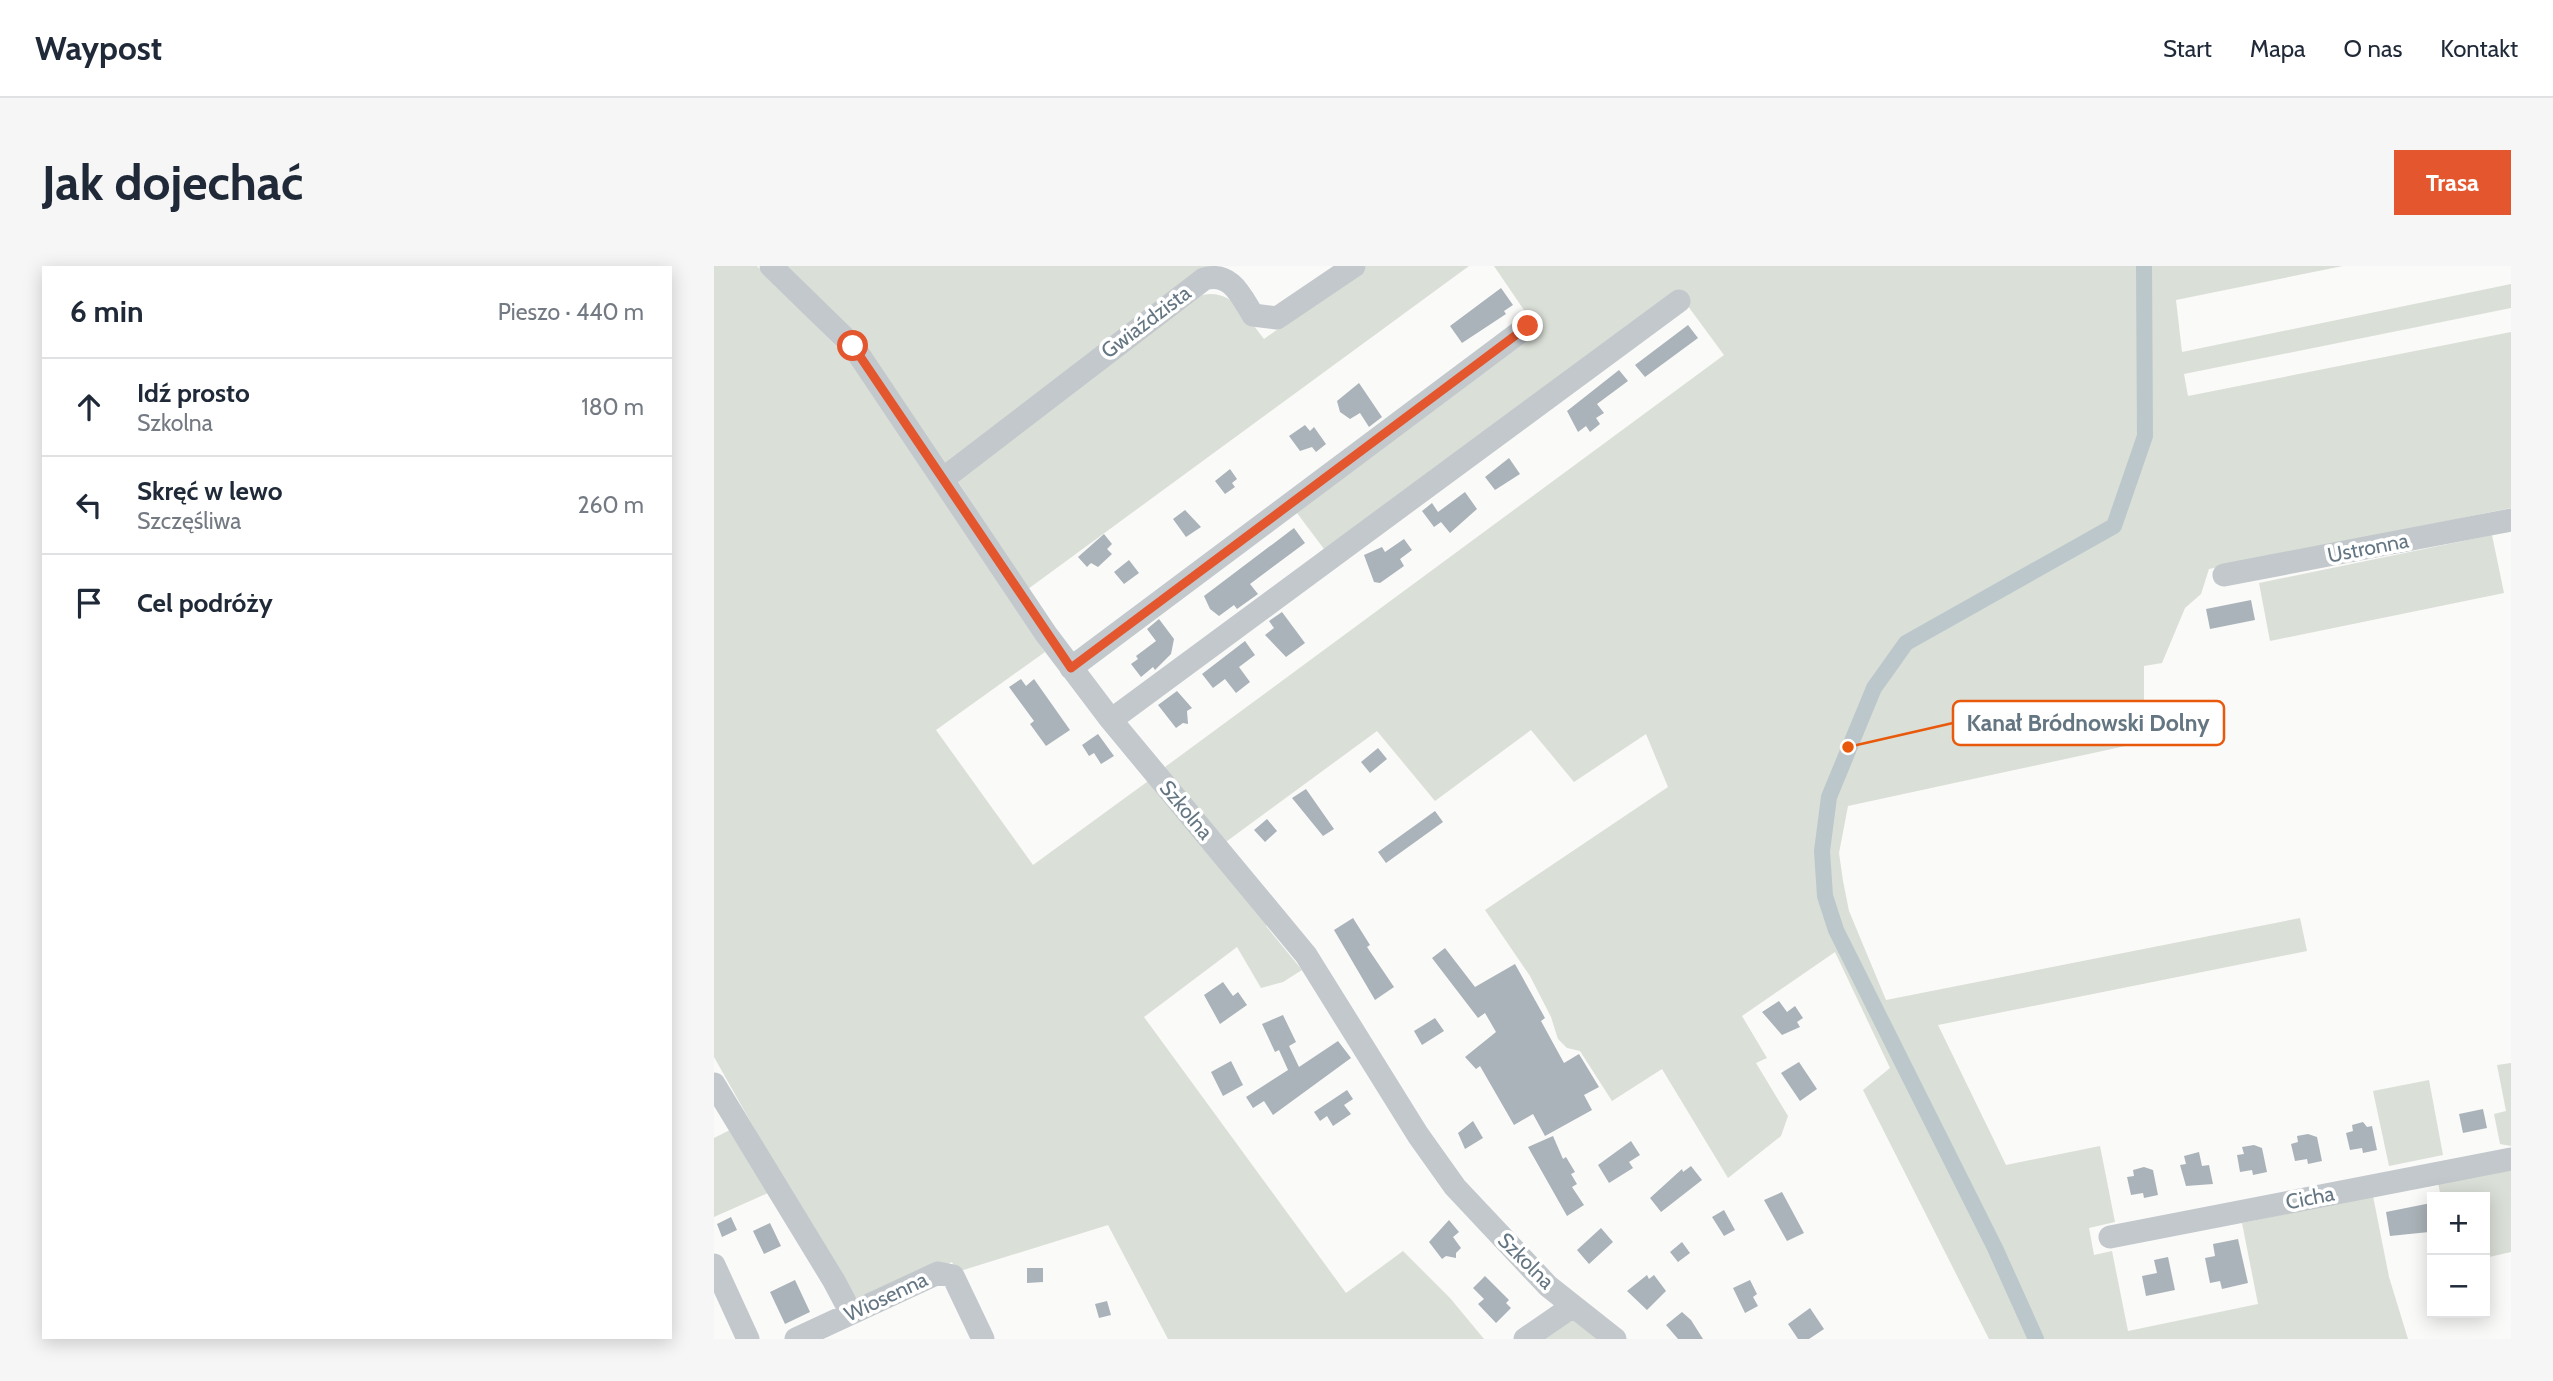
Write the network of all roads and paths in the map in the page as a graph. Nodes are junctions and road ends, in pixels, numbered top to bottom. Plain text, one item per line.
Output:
1 (771, 266) edge
2 (1354, 266) edge
3 (1679, 301) dead end
4 (1528, 326) dead end
5 (943, 479) junction
6 (2511, 520) edge
7 (2224, 575) dead end
8 (1071, 668) junction
9 (1111, 720) junction
10 (714, 1084) edge
11 (2511, 1159) edge
12 (2110, 1237) dead end
13 (714, 1265) edge
14 (1573, 1306) junction
15 (851, 1313) junction
16 (748, 1339) edge
17 (796, 1339) edge
18 (983, 1339) edge
19 (1525, 1339) edge
20 (1615, 1339) edge

1 - 5 street, Szkolna
2 - 5 street, Gwiaździsta
3 - 9 street
4 - 8 street
5 - 8 street, Szkolna
6 - 7 street, Ustronna
8 - 9 street, Szkolna
9 - 14 street, Szkolna
10 - 15 street
11 - 12 street, Cicha
13 - 16 street
14 - 19 street
14 - 20 street, Szkolna
15 - 17 street, Wiosenna
15 - 18 street, Wiosenna

